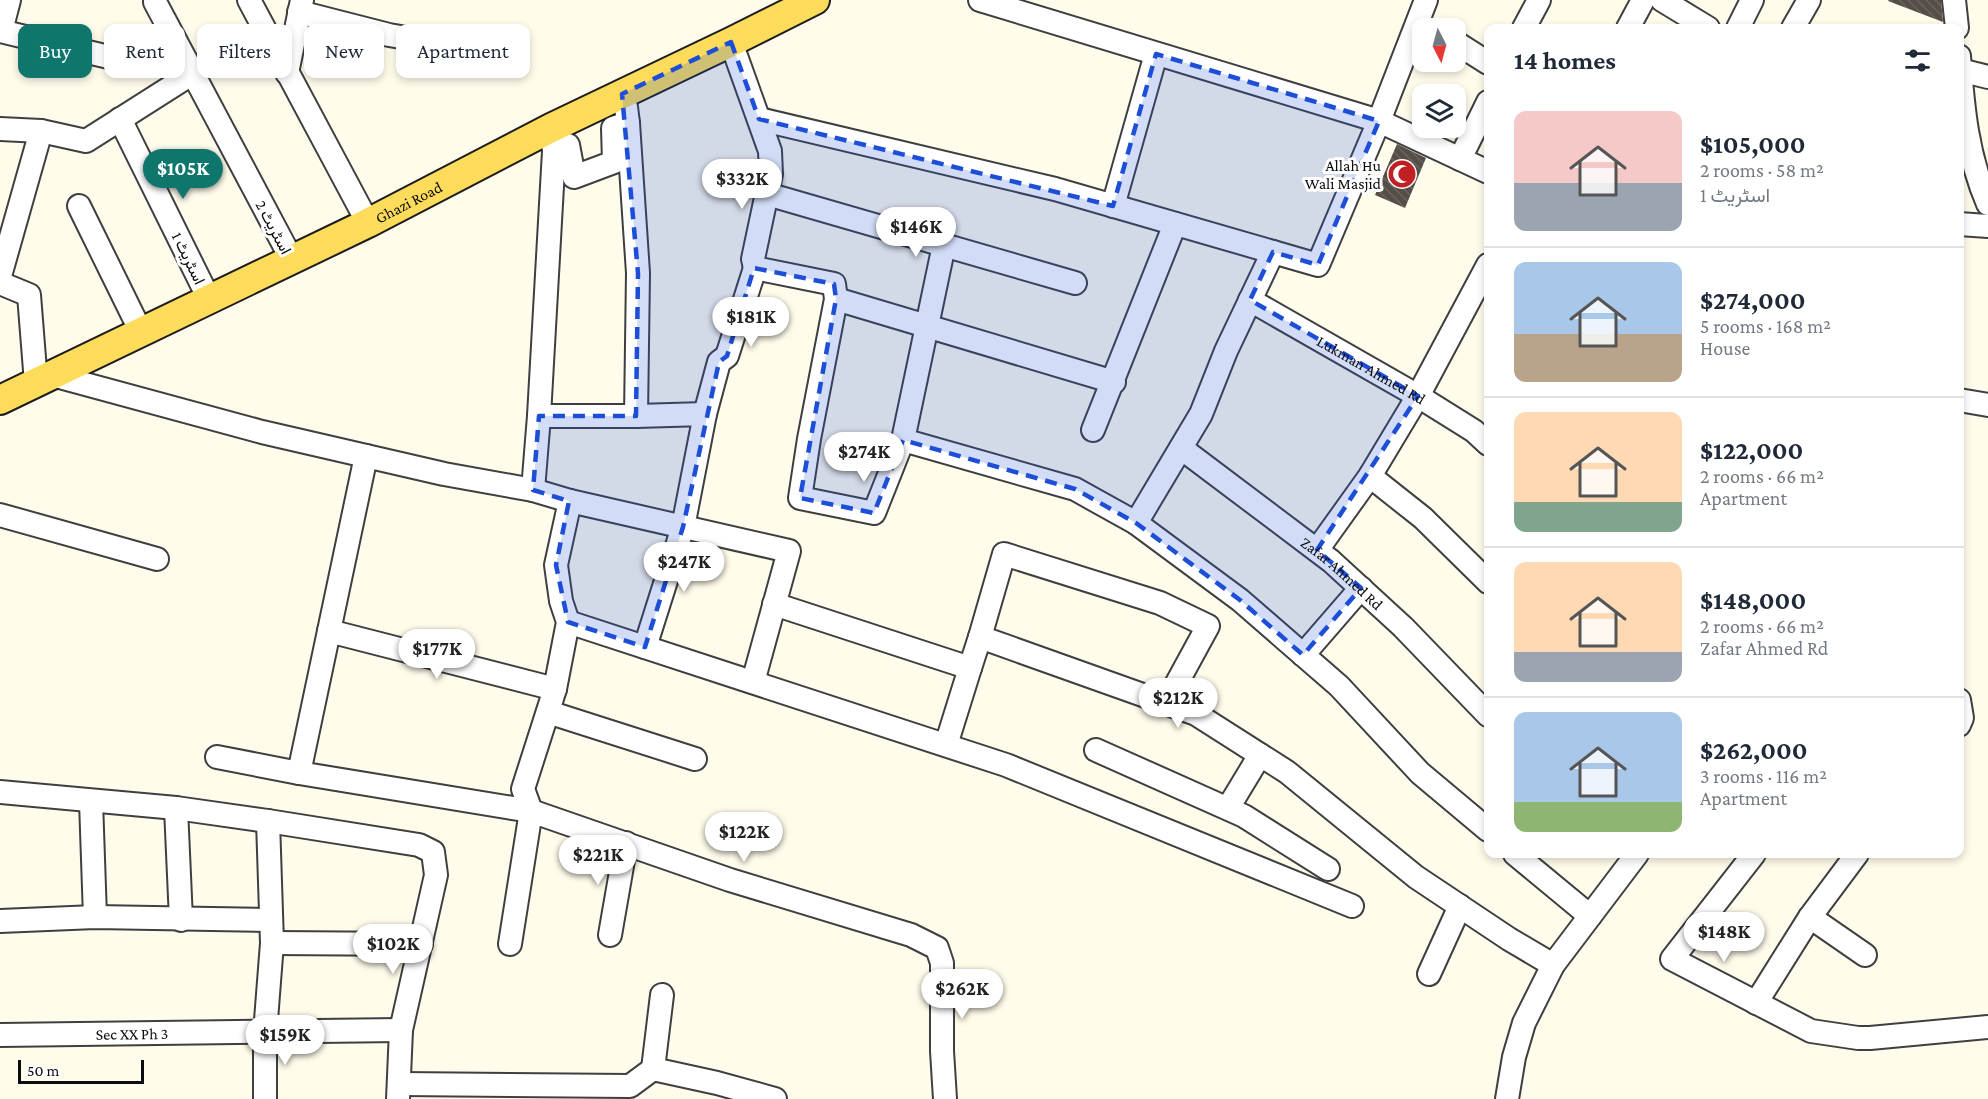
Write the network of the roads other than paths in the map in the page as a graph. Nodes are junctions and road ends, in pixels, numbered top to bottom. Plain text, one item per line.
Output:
1 (9, 0) edge
2 (249, 0) edge
3 (815, 0) edge
4 (980, 0) edge
5 (1539, 0) edge
6 (1643, 0) edge
7 (1662, 0) edge
8 (1752, 0) edge
9 (1809, 0) edge
10 (1954, 0) edge
11 (154, 1) edge
12 (301, 6) edge
13 (1426, 16) edge
14 (262, 24) edge
15 (1526, 24) edge
16 (1631, 24) edge
17 (1701, 24) edge
18 (1740, 24) edge
19 (1795, 24) edge
20 (1957, 24) edge
21 (1, 31) edge
22 (396, 36) edge
23 (731, 42) junction
24 (1466, 49) edge
25 (292, 52) edge
26 (1156, 54) junction
27 (104, 56) edge
28 (1484, 60) edge
29 (1964, 65) edge
30 (193, 73) junction
31 (1988, 77) edge
32 (291, 78) edge
33 (622, 94) junction
34 (1484, 110) edge
35 (120, 119) junction
36 (759, 119) junction
37 (1379, 121) junction
38 (1964, 121) edge
39 (628, 123) junction
40 (0, 129) edge
41 (41, 131) junction
42 (552, 139) junction
43 (1965, 144) edge
44 (1460, 159) junction
45 (1484, 170) edge
46 (767, 194) junction
47 (1988, 204) edge
48 (79, 206) dead end
49 (1113, 206) junction
50 (368, 223) junction
51 (1175, 224) junction
52 (1964, 224) edge
53 (1988, 226) edge
54 (944, 245) junction
55 (1273, 252) junction
56 (292, 260) junction
57 (755, 268) junction
58 (1484, 272) edge
59 (0, 276) edge
60 (0, 283) edge
61 (1076, 283) dead end
62 (209, 299) junction
63 (836, 299) junction
64 (1250, 300) junction
65 (926, 325) junction
66 (141, 332) junction
67 (44, 379) junction
68 (1114, 382) junction
69 (1418, 396) junction
70 (0, 400) edge
71 (1964, 401) edge
72 (1988, 405) edge
73 (705, 414) junction
74 (539, 416) junction
75 (636, 416) junction
76 (1093, 430) dead end
77 (903, 440) junction
78 (1484, 440) edge
79 (1181, 448) junction
80 (366, 456) junction
81 (1370, 476) junction
82 (532, 490) junction
83 (570, 501) junction
84 (0, 515) edge
85 (1136, 523) junction
86 (683, 527) junction
87 (1317, 550) junction
88 (157, 559) dead end
89 (1484, 578) edge
90 (1361, 588) junction
91 (774, 604) junction
92 (568, 622) junction
93 (329, 632) junction
94 (980, 637) junction
95 (645, 647) junction
96 (1303, 655) junction
97 (970, 668) junction
98 (753, 682) junction
99 (555, 689) junction
100 (1166, 703) junction
101 (1484, 711) edge
102 (548, 712) junction
103 (946, 745) junction
104 (1096, 750) dead end
105 (1260, 754) junction
106 (217, 756) dead end
107 (695, 759) dead end
108 (299, 774) junction
109 (0, 792) edge
110 (91, 801) junction
111 (176, 808) junction
112 (1228, 808) junction
113 (531, 811) junction
114 (268, 821) junction
115 (1484, 827) edge
116 (626, 843) junction
117 (1520, 858) edge
118 (1631, 858) edge
119 (1751, 858) edge
120 (1854, 858) edge
121 (1328, 869) dead end
122 (1352, 906) dead end
123 (1460, 906) junction
124 (1590, 916) junction
125 (95, 917) junction
126 (1810, 917) junction
127 (182, 920) junction
128 (271, 920) junction
129 (0, 921) edge
130 (610, 935) dead end
131 (272, 943) junction
132 (421, 944) junction
133 (510, 944) dead end
134 (1865, 955) dead end
135 (1553, 965) junction
136 (1429, 974) dead end
137 (662, 994) dead end
138 (1756, 1003) junction
139 (1988, 1027) edge
140 (401, 1030) junction
141 (265, 1033) junction
142 (0, 1035) edge
143 (653, 1069) junction
144 (399, 1092) edge
145 (631, 1093) edge
146 (265, 1099) edge
147 (775, 1099) edge
148 (945, 1099) edge
149 (1507, 1099) edge

1 - 21 street
2 - 14 street
3 - 23 main road, Ghazi Road
4 - 26 street
5 - 15 street
6 - 16 street
7 - 17 street
8 - 18 street
9 - 19 street
10 - 20 street
11 - 30 street, اسٹریٹ 2
12 - 22 street
12 - 25 street
13 - 37 street
21 - 27 street
23 - 33 main road, Ghazi Road
23 - 36 street
24 - 28 street
26 - 37 street
26 - 49 street
29 - 31 street
30 - 35 street
30 - 56 street, اسٹریٹ 2
32 - 50 street
33 - 39 street
33 - 42 main road, Ghazi Road
34 - 44 street
35 - 41 street
35 - 62 street, اسٹریٹ 1
36 - 46 street
36 - 49 street
37 - 44 street
37 - 55 street
38 - 43 street
39 - 42 street
39 - 75 street
40 - 41 street
41 - 59 street
42 - 50 main road, Ghazi Road
42 - 74 street
43 - 47 street
44 - 45 street
46 - 54 street
46 - 57 street
48 - 66 street
49 - 51 street
50 - 56 main road, Ghazi Road
51 - 55 street
51 - 68 street
52 - 53 street
54 - 61 street
54 - 65 street
55 - 64 street
56 - 62 main road, Ghazi Road
57 - 63 street
57 - 73 street
58 - 69 street
60 - 67 street
62 - 66 main road, Ghazi Road
63 - 65 street
63 - 77 street
64 - 69 street, Lukman Ahmed Rd
64 - 79 street
65 - 68 street
65 - 77 street
66 - 67 main road, Ghazi Road
67 - 70 main road, Ghazi Road
67 - 80 street
68 - 76 street
69 - 78 street, Lukman Ahmed Rd
69 - 81 street
71 - 72 street
73 - 75 street
73 - 86 street
74 - 75 street
74 - 82 street
77 - 85 street
79 - 85 street
79 - 87 street, Zafar Ahmed Rd
80 - 82 street
80 - 93 street
81 - 87 street
81 - 89 street
82 - 83 street
83 - 86 street
83 - 92 street
84 - 88 street
85 - 96 street
86 - 91 street
86 - 95 street
87 - 90 street, Zafar Ahmed Rd
90 - 96 street
90 - 101 street, Zafar Ahmed Rd
91 - 97 street
91 - 98 street
92 - 95 street
92 - 99 street
93 - 99 street
93 - 108 street
94 - 97 street
94 - 100 street
94 - 100 street
95 - 98 street
96 - 115 street
97 - 103 street
98 - 103 street
99 - 102 street
100 - 105 street
102 - 107 street
102 - 113 street
103 - 122 street
104 - 112 street
105 - 112 street
105 - 123 street
106 - 108 street
108 - 113 street
109 - 110 street
110 - 111 street
110 - 125 street
111 - 114 street
111 - 127 street
112 - 121 street
113 - 116 street
113 - 133 street
114 - 128 street
114 - 132 street
116 - 130 street
116 - 148 street
117 - 124 street
118 - 124 street
119 - 138 street
120 - 126 street
123 - 135 street
123 - 136 street
124 - 135 street
125 - 127 street
125 - 129 street
126 - 134 street
126 - 138 street
127 - 128 street
128 - 131 street
131 - 132 street
131 - 141 street
132 - 140 street
135 - 149 street
137 - 143 street
138 - 139 street
140 - 141 street, Sec XX Ph 3
140 - 144 street
141 - 142 street, Sec XX Ph 3
141 - 146 street
143 - 145 street
143 - 147 street
144 - 145 street

